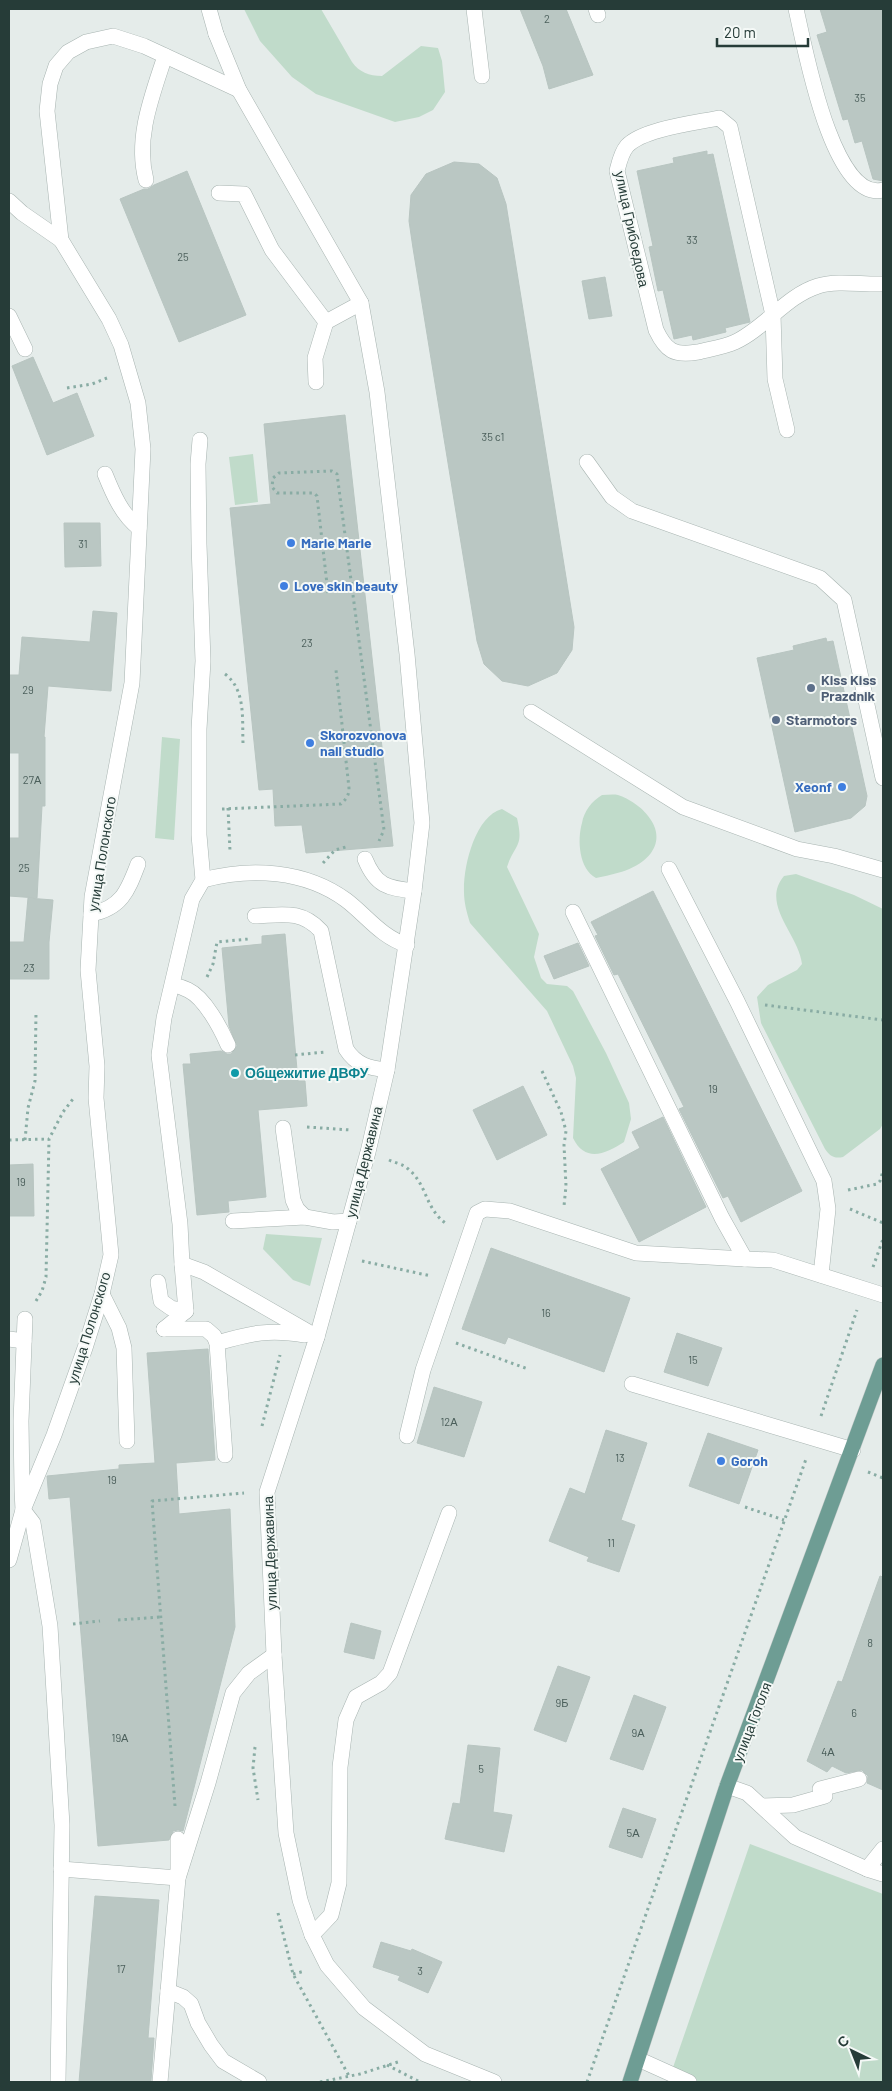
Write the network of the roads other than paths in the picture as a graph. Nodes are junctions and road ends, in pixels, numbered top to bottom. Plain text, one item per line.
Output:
1 (209, 9) edge
2 (474, 9) edge
3 (796, 9) edge
4 (165, 56) junction
5 (482, 76) dead end
6 (239, 90) junction
7 (146, 180) dead end
8 (883, 190) edge
9 (218, 193) dead end
10 (9, 201) edge
11 (61, 240) junction
12 (883, 284) edge
13 (361, 304) junction
14 (772, 315) junction
15 (9, 316) edge
16 (326, 322) junction
17 (25, 349) dead end
18 (316, 382) dead end
19 (787, 430) dead end
20 (200, 440) dead end
21 (587, 462) dead end
22 (105, 474) dead end
23 (139, 528) junction
24 (531, 712) dead end
25 (883, 778) edge
26 (365, 859) dead end
27 (138, 864) dead end
28 (669, 869) dead end
29 (883, 870) edge
30 (203, 880) junction
31 (414, 891) junction
32 (573, 912) dead end
33 (91, 914) junction
34 (255, 916) dead end
35 (407, 945) junction
36 (173, 984) junction
37 (228, 1045) dead end
38 (387, 1070) junction
39 (283, 1128) dead end
40 (305, 1216) junction
41 (233, 1221) dead end
42 (349, 1221) junction
43 (744, 1259) junction
44 (182, 1264) junction
45 (821, 1275) junction
46 (158, 1282) dead end
47 (102, 1294) junction
48 (883, 1295) edge
49 (186, 1311) junction
50 (25, 1320) road end
51 (317, 1337) junction
52 (16, 1340) edge
53 (216, 1343) junction
54 (883, 1365) edge
55 (632, 1384) dead end
56 (407, 1436) dead end
57 (127, 1441) dead end
58 (853, 1450) junction
59 (225, 1455) dead end
60 (23, 1510) junction
61 (449, 1513) dead end
62 (9, 1560) edge
63 (274, 1655) junction
64 (859, 1779) dead end
65 (727, 1786) junction
66 (762, 1806) junction
67 (178, 1839) road end
68 (883, 1849) edge
69 (60, 1868) junction
70 (867, 1869) junction
71 (883, 1874) edge
72 (178, 1878) junction
73 (312, 1935) junction
74 (168, 1991) junction
75 (638, 2059) junction
76 (58, 2082) edge
77 (160, 2082) edge
78 (259, 2082) edge
79 (494, 2082) edge
80 (630, 2082) edge
81 (689, 2082) edge

1 - 6 street, улица Державина
2 - 5 street
3 - 8 street
4 - 6 street
4 - 7 street
4 - 11 street
6 - 13 street, улица Державина
9 - 16 street
10 - 11 street
11 - 23 street, улица Полонского
12 - 14 street, улица Грибоедова
13 - 16 street
13 - 31 street, улица Державина
14 - 14 street, улица Грибоедова
14 - 19 street
15 - 17 street
16 - 18 street
20 - 30 street
21 - 25 street
22 - 23 street
23 - 33 street, улица Полонского
24 - 29 street
26 - 31 street
27 - 33 street
28 - 45 street
30 - 35 street
30 - 36 street
31 - 35 street, улица Державина
32 - 43 street
33 - 47 street, улица Полонского
34 - 38 street
35 - 38 street, улица Державина
36 - 37 street
36 - 44 street
38 - 42 street, улица Державина
39 - 40 street
40 - 41 street
40 - 42 street
42 - 51 street, улица Державина
43 - 45 street
43 - 56 street
44 - 49 street
44 - 51 street
45 - 48 street
46 - 49 street
47 - 57 street
47 - 60 street, улица Полонского
49 - 53 street
50 - 52 street
51 - 53 street
51 - 63 street, улица Державина
52 - 60 street
53 - 59 street
54 - 58 main road, улица Гоголя
55 - 58 street
58 - 65 main road, улица Гоголя
60 - 62 street, улица Полонского
60 - 69 street
61 - 73 street
63 - 72 street
63 - 73 street, улица Державина
64 - 66 street
65 - 66 street
65 - 75 main road, улица Гоголя
66 - 70 street
67 - 72 street
68 - 70 street
69 - 72 street
69 - 76 street
70 - 71 street
72 - 74 street
73 - 79 street, улица Державина
74 - 77 street
74 - 78 street
75 - 80 main road, улица Гоголя
75 - 81 street

